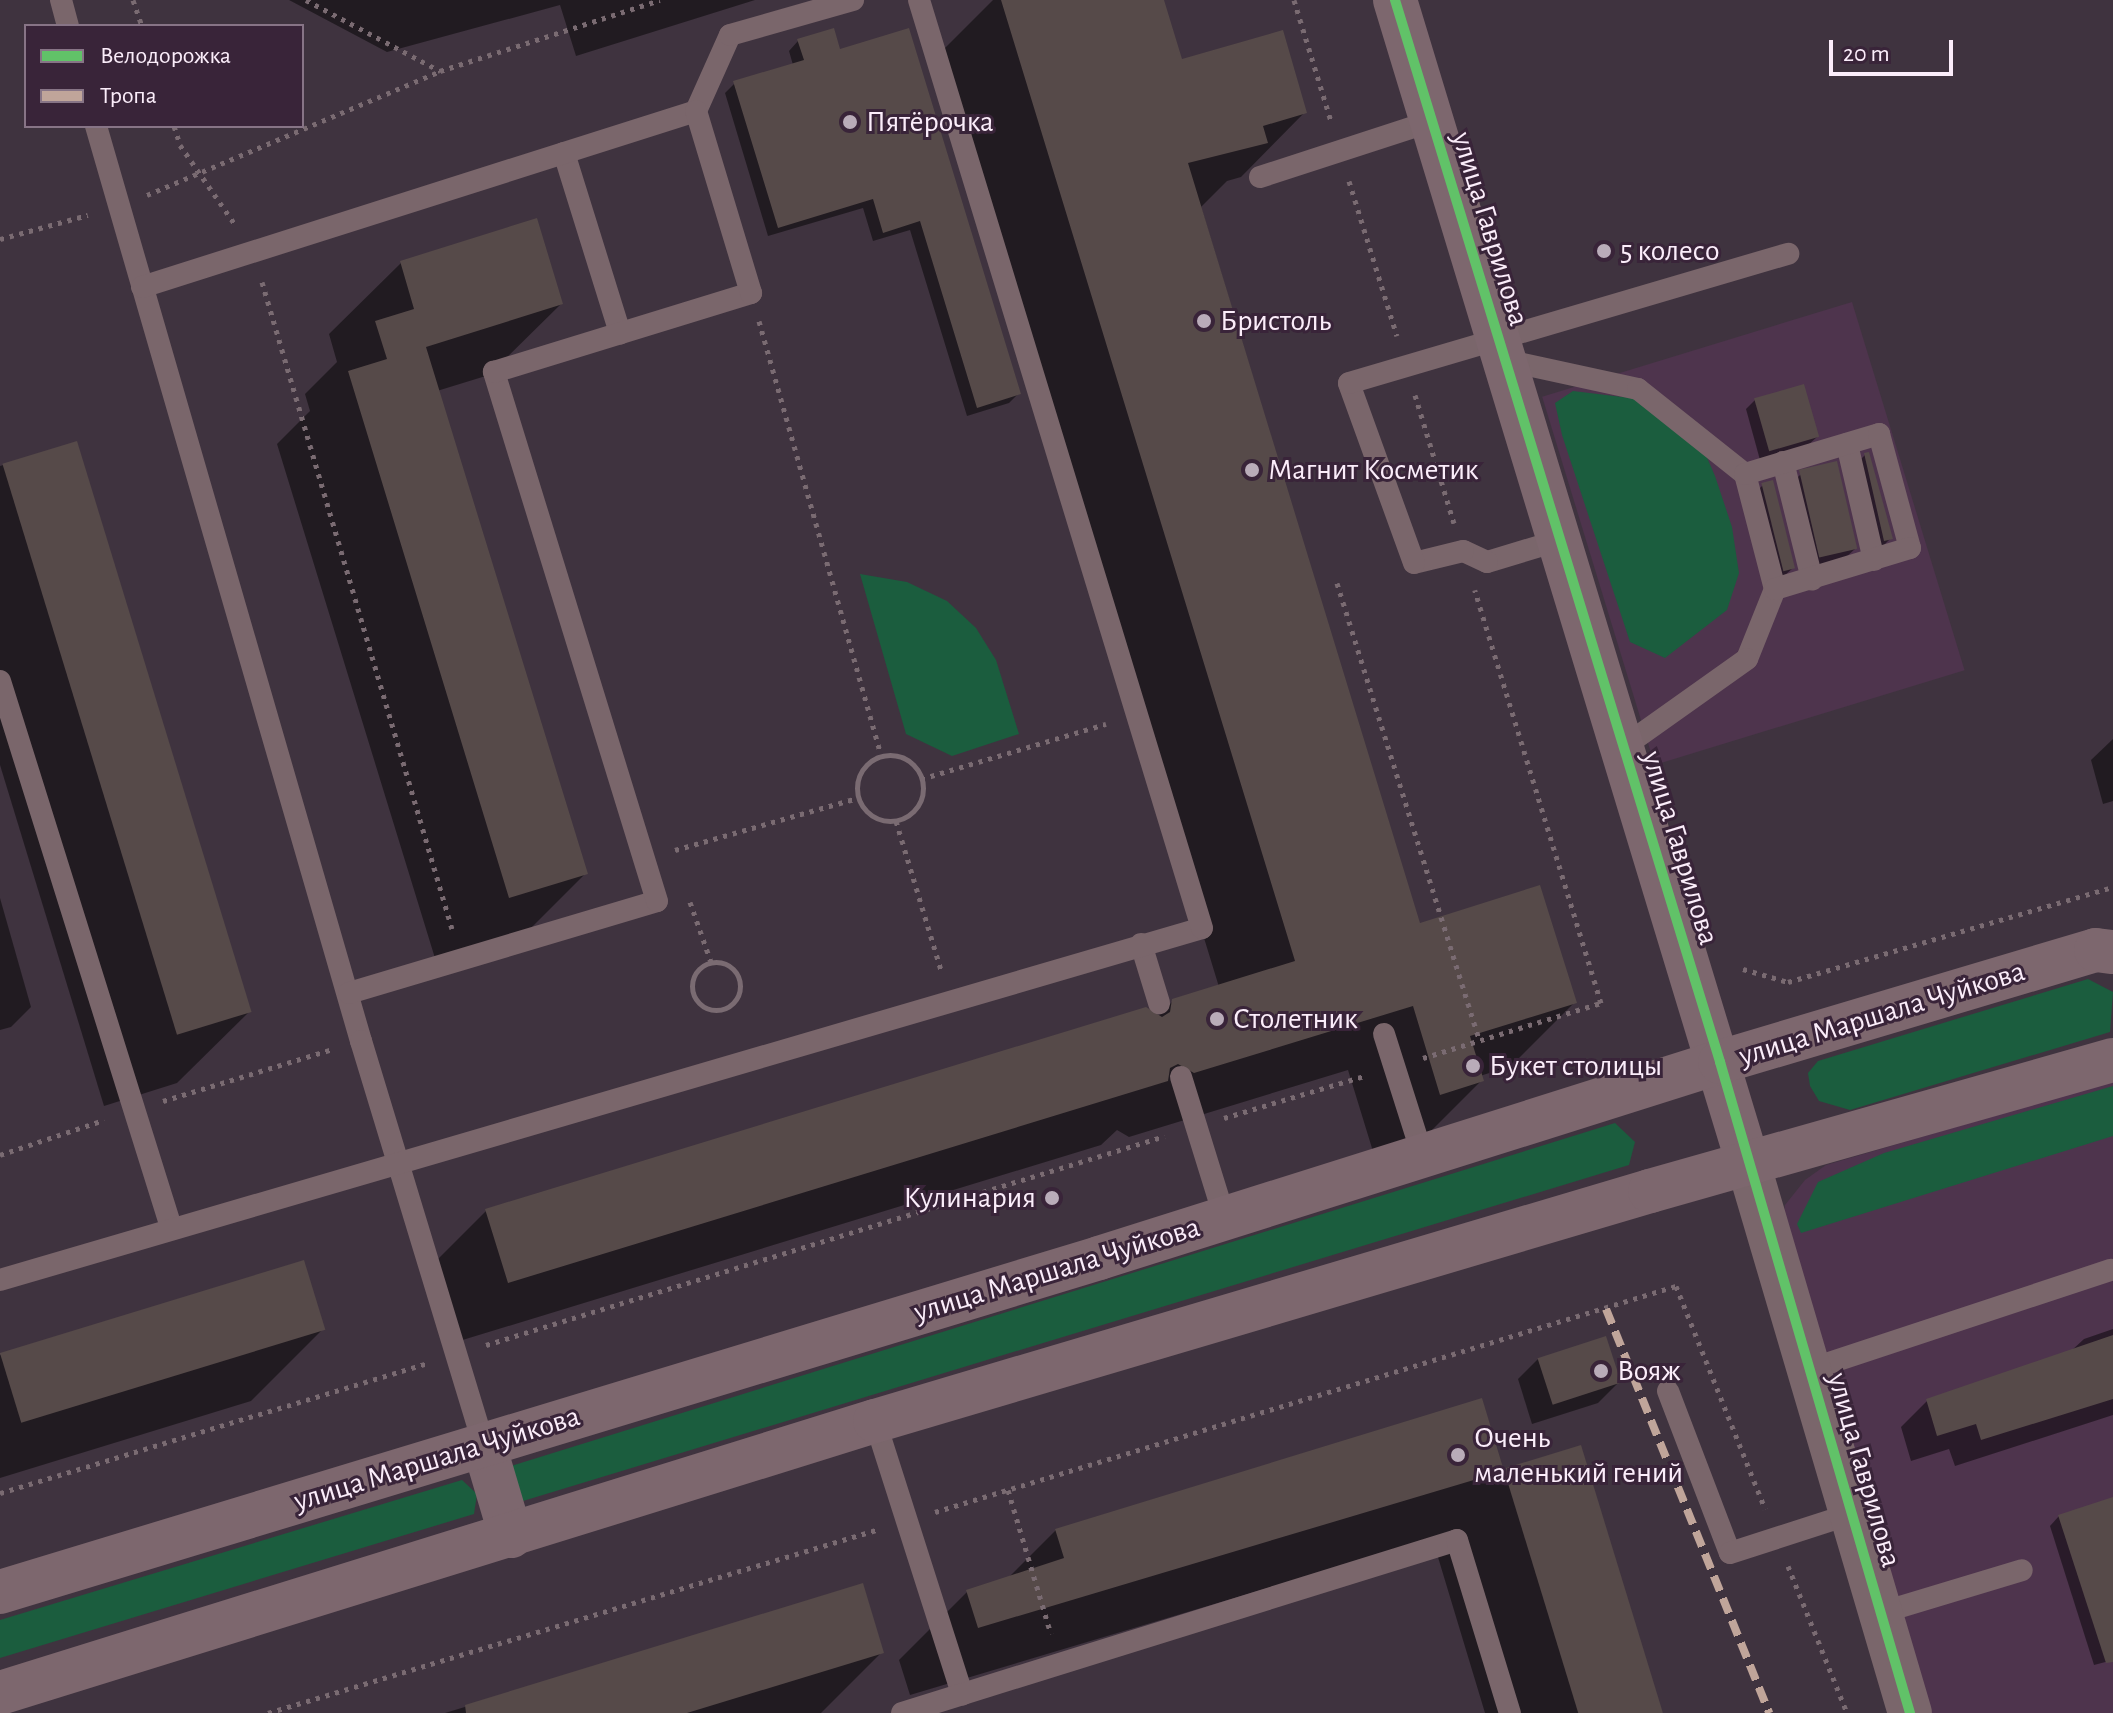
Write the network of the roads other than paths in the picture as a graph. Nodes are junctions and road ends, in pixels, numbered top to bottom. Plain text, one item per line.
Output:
1 (61, 0) edge
2 (853, 0) edge
3 (919, 0) edge
4 (1395, 0) edge
5 (67, 24) edge
6 (696, 111) junction
7 (1432, 121) junction
8 (97, 128) edge
9 (564, 153) junction
10 (1260, 177) dead end
11 (1788, 254) dead end
12 (142, 287) junction
13 (620, 333) junction
14 (1502, 350) junction
15 (1847, 444) junction
16 (1783, 462) junction
17 (1745, 474) junction
18 (1560, 540) junction
19 (1874, 560) junction
20 (1812, 579) junction
21 (1775, 589) junction
22 (0, 681) edge
23 (1623, 747) junction
24 (1141, 944) junction
25 (2113, 952) edge
26 (349, 993) junction
27 (1159, 1003) dead end
28 (1384, 1034) dead end
29 (2113, 1060) edge
30 (1720, 1062) junction
31 (1181, 1077) dead end
32 (1423, 1157) junction
33 (398, 1161) junction
34 (1748, 1163) junction
35 (1225, 1219) junction
36 (171, 1227) junction
37 (2111, 1270) edge
38 (0, 1280) edge
39 (1811, 1369) junction
40 (1668, 1391) dead end
41 (875, 1421) junction
42 (484, 1445) junction
43 (1848, 1515) junction
44 (511, 1536) junction
45 (2022, 1570) dead end
46 (0, 1592) edge
47 (1880, 1613) junction
48 (0, 1693) edge
49 (962, 1694) junction
50 (902, 1713) edge
51 (1510, 1713) edge
52 (1910, 1713) edge

1 - 5 lane
2 - 6 lane
3 - 24 lane
4 - 7 main road, улица Гаврилова
6 - 9 lane
6 - 13 lane
7 - 10 lane
7 - 14 main road, улица Гаврилова
8 - 12 lane
9 - 12 lane
9 - 13 lane
11 - 14 lane
12 - 26 lane
13 - 26 lane
14 - 17 lane
14 - 18 main road, улица Гаврилова
14 - 18 lane
15 - 16 lane
15 - 19 lane
15 - 19 lane
16 - 17 lane
16 - 20 lane
17 - 21 lane
18 - 23 main road, улица Гаврилова
19 - 20 lane
20 - 21 lane
21 - 23 lane
22 - 36 lane
23 - 30 main road, улица Гаврилова
24 - 27 lane
24 - 33 lane
25 - 30 main road, улица Маршала Чуйкова
26 - 33 lane
28 - 32 lane
29 - 34 main road
30 - 32 main road, улица Маршала Чуйкова
30 - 34 main road, улица Гаврилова
31 - 35 lane
32 - 35 main road, улица Маршала Чуйкова
33 - 36 lane
33 - 42 lane
34 - 39 street, улица Гаврилова
34 - 41 main road
35 - 42 main road, улица Маршала Чуйкова
36 - 38 lane
37 - 39 lane
39 - 43 street, улица Гаврилова
40 - 43 lane
41 - 44 main road
41 - 49 lane
42 - 44 main road
42 - 46 main road, улица Маршала Чуйкова
43 - 47 street, улица Гаврилова
44 - 48 main road
45 - 47 lane
47 - 52 street, улица Гаврилова
49 - 50 lane
49 - 51 lane

